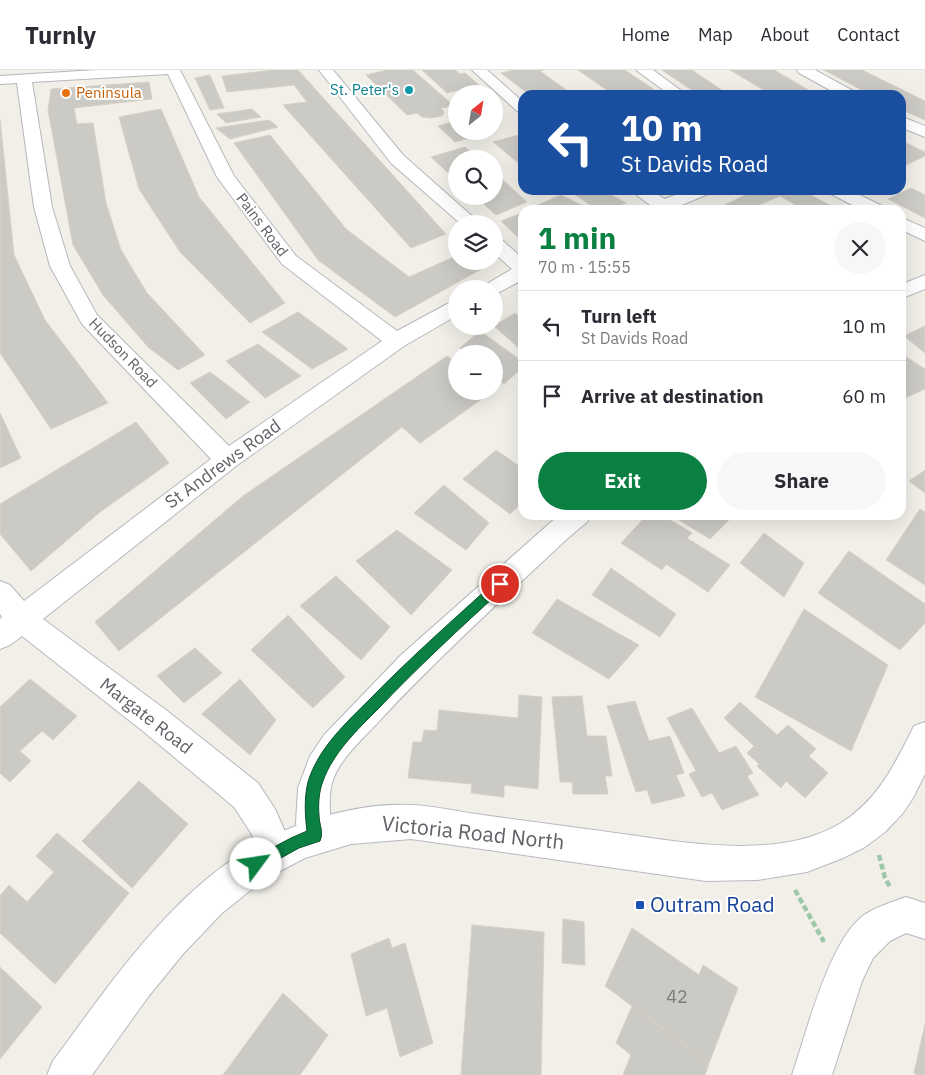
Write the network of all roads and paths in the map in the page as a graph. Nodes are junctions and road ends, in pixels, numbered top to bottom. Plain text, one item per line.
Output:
1 (168, 70) edge
2 (173, 70) edge
3 (326, 70) edge
4 (478, 70) edge
5 (643, 70) edge
6 (804, 70) edge
7 (24, 79) junction
8 (0, 80) edge
9 (673, 90) edge
10 (841, 90) edge
11 (518, 105) edge
12 (906, 124) edge
13 (925, 132) edge
14 (645, 195) edge
15 (690, 195) edge
16 (847, 195) edge
17 (656, 205) edge
18 (666, 205) edge
19 (866, 205) edge
20 (462, 215) edge
21 (906, 225) edge
22 (925, 235) edge
23 (503, 251) edge
24 (518, 264) edge
25 (518, 274) edge
26 (925, 281) edge
27 (503, 283) edge
28 (906, 290) edge
29 (448, 312) edge
30 (396, 341) junction
31 (227, 460) junction
32 (572, 520) edge
33 (0, 593) edge
34 (10, 627) edge
35 (925, 737) edge
36 (871, 823) junction
37 (315, 836) junction
38 (277, 852) junction
39 (780, 861) junction
40 (916, 918) edge
41 (845, 975) junction
42 (66, 1075) edge
43 (812, 1075) edge

1 - 7 street
2 - 30 street, Pains Road
3 - 20 street
4 - 11 street
5 - 9 street
6 - 10 street
7 - 8 street
7 - 31 street, Hudson Road
12 - 13 street
14 - 17 street
15 - 18 street
16 - 19 street
21 - 22 street
23 - 24 street
25 - 27 street
26 - 28 street
29 - 30 street, St Andrews Road
30 - 31 street, St Andrews Road
31 - 34 street, St Andrews Road
32 - 37 street
33 - 34 street, Margate Road
34 - 38 street, Margate Road
35 - 36 street, Victoria Road North
36 - 39 street, Victoria Road North
36 - 40 path
37 - 38 street, Victoria Road North
37 - 39 street, Victoria Road North
38 - 42 street, Victoria Road North
39 - 41 path
40 - 41 street
41 - 43 street

